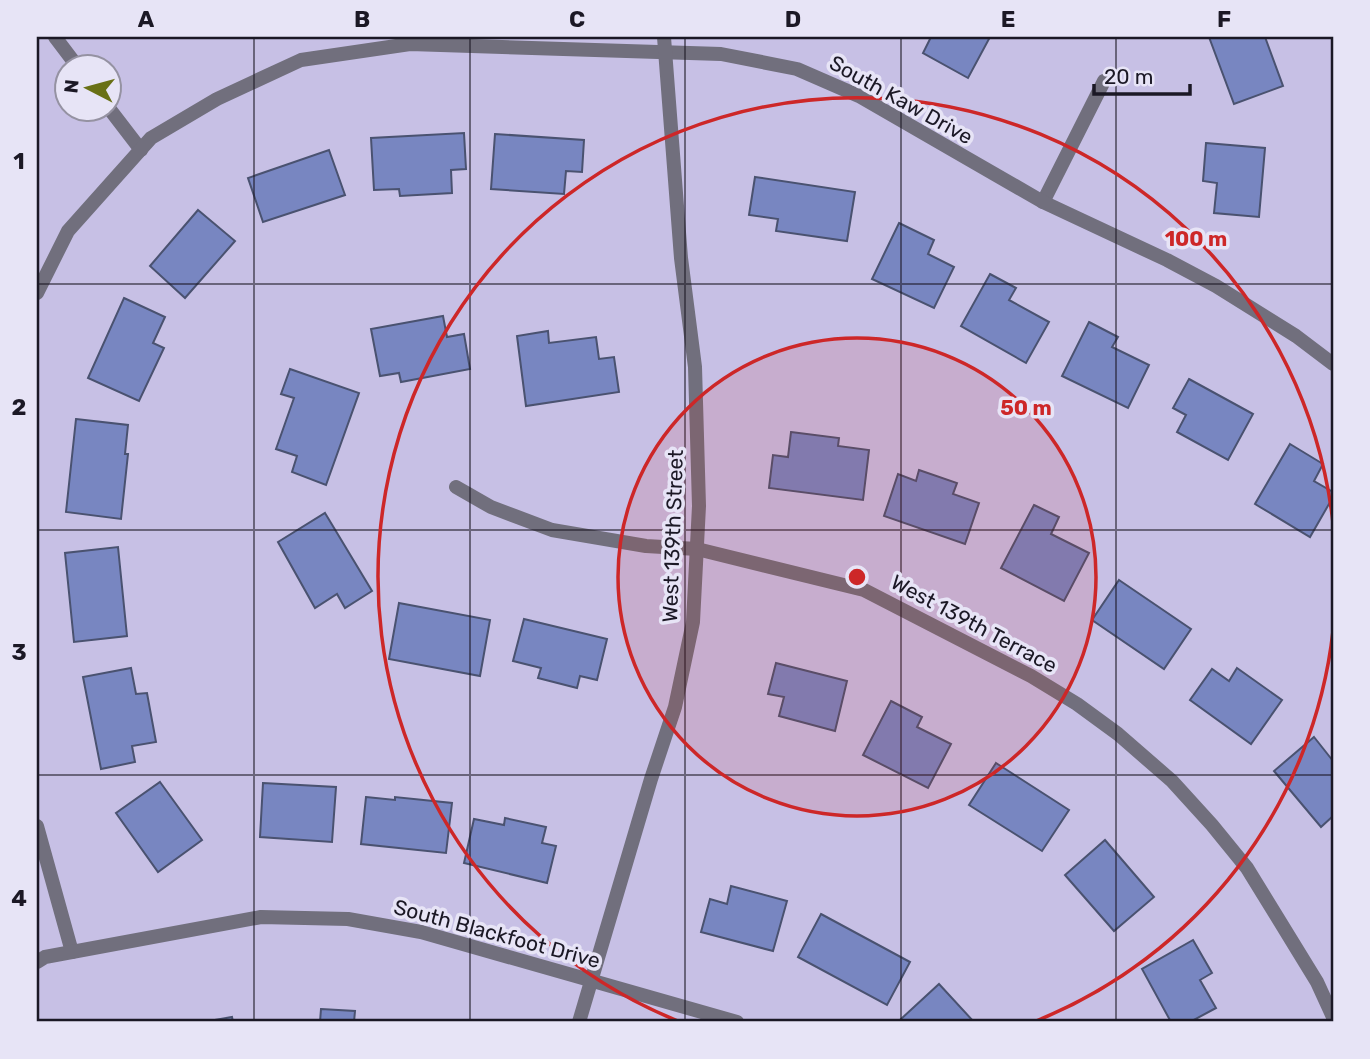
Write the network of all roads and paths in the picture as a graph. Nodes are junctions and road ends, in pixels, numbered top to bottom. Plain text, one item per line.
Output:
1 (55, 37) edge
2 (665, 44) edge
3 (66, 52) edge
4 (1104, 81) dead end
5 (120, 122) edge
6 (141, 150) junction
7 (1043, 202) junction
8 (37, 293) edge
9 (1333, 364) edge
10 (456, 487) dead end
11 (697, 549) junction
12 (37, 826) edge
13 (72, 952) junction
14 (37, 962) edge
15 (590, 980) junction
16 (1333, 1017) edge
17 (579, 1022) edge
18 (737, 1022) edge

1 - 3 street
2 - 6 street, South Kaw Drive
2 - 7 street, South Kaw Drive
2 - 11 street, West 139th Street
4 - 7 street
5 - 6 street
6 - 8 street, South Kaw Drive
7 - 9 street, South Kaw Drive
10 - 11 street, West 139th Terrace
11 - 15 street, West 139th Street
11 - 16 street, West 139th Terrace
12 - 13 street
13 - 14 street, South Blackfoot Drive
13 - 15 street, South Blackfoot Drive
15 - 17 street, West 139th Street
15 - 18 street, South Blackfoot Drive

